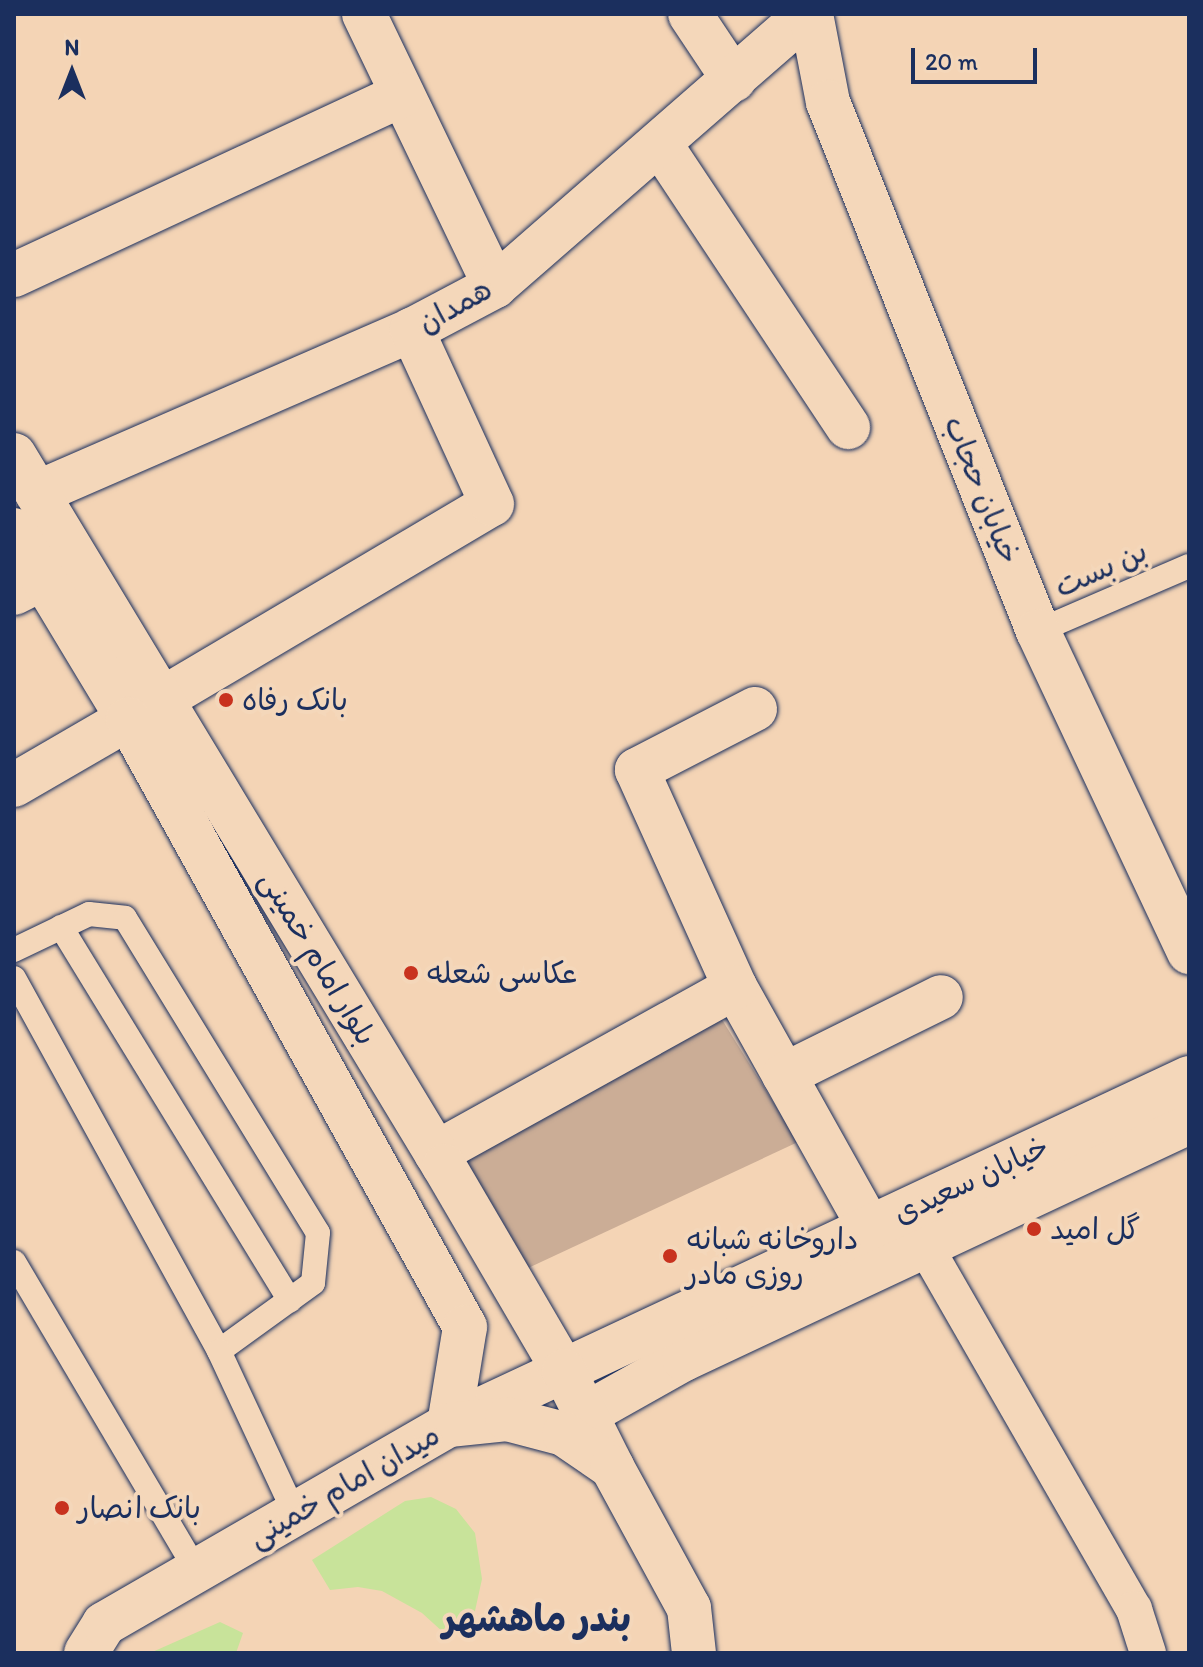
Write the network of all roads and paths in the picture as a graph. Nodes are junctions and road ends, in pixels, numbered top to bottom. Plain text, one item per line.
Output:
1 (364, 14) edge
2 (690, 14) edge
3 (809, 14) edge
4 (734, 80) junction
5 (402, 95) junction
6 (660, 144) junction
7 (14, 275) edge
8 (495, 286) junction
9 (412, 330) junction
10 (848, 427) dead end
11 (14, 455) edge
12 (37, 493) junction
13 (14, 530) edge
14 (1189, 566) edge
15 (29, 585) edge
16 (1038, 631) junction
17 (145, 709) junction
18 (755, 709) dead end
19 (14, 785) edge
20 (61, 927) junction
21 (14, 950) edge
22 (1189, 952) edge
23 (14, 978) edge
24 (735, 987) junction
25 (941, 997) dead end
26 (784, 1075) junction
27 (1189, 1078) edge
28 (1189, 1122) edge
29 (436, 1153) junction
30 (869, 1227) junction
31 (925, 1246) junction
32 (14, 1262) edge
33 (290, 1300) junction
34 (219, 1351) junction
35 (564, 1371) junction
36 (586, 1414) junction
37 (449, 1425) junction
38 (612, 1467) junction
39 (295, 1514) junction
40 (197, 1571) junction
41 (689, 1608) junction
42 (86, 1653) edge
43 (694, 1653) edge
44 (717, 1653) edge
45 (1148, 1653) edge

1 - 5 street
2 - 4 street
3 - 4 street, همدان
3 - 16 street, خیابان حجاب
4 - 6 street, همدان
5 - 7 street
5 - 8 street
6 - 8 street, همدان
6 - 10 street
8 - 9 street, همدان
9 - 12 street, همدان
9 - 17 street
11 - 12 street, بلوار امام خمینی
12 - 17 street, بلوار امام خمینی
13 - 15 street, بلوار امام خمینی
14 - 16 lane, بن بست
15 - 17 street, بلوار امام خمینی
16 - 22 street, خیابان حجاب
17 - 19 street
17 - 29 street, بلوار امام خمینی
17 - 37 street, بلوار امام خمینی
18 - 24 street
20 - 21 lane
20 - 33 lane
20 - 33 lane
23 - 34 lane
24 - 26 street
24 - 29 street
25 - 26 street
26 - 30 street
27 - 30 street, خیابان سعیدی
28 - 31 street, خیابان سعیدی
29 - 35 street, بلوار امام خمینی
30 - 35 street, خیابان سعیدی
31 - 36 street, خیابان سعیدی
31 - 45 street
32 - 40 lane
33 - 34 lane
34 - 39 lane
35 - 36 street, بلوار امام خمینی
35 - 37 street, خیابان سعیدی
36 - 38 street, بلوار امام خمینی
37 - 38 street, میدان امام خمینی
37 - 39 street, میدان امام خمینی
38 - 41 street, میدان امام خمینی
39 - 40 street, میدان امام خمینی
40 - 42 street, میدان امام خمینی
41 - 43 street, میدان امام خمینی
41 - 44 street

